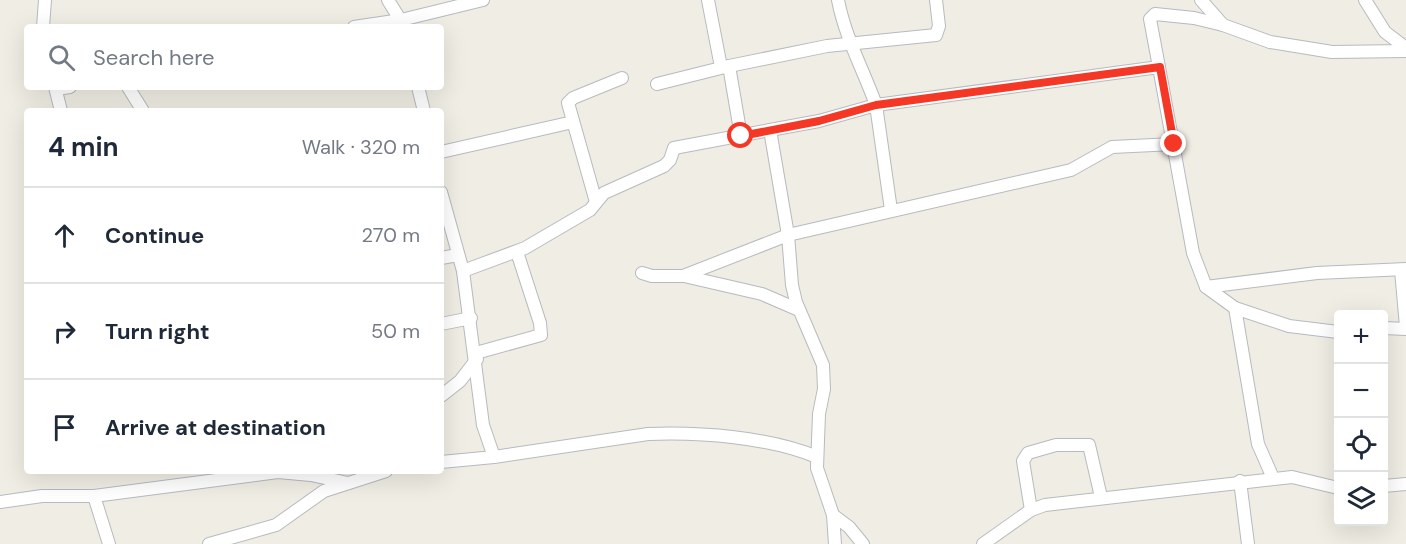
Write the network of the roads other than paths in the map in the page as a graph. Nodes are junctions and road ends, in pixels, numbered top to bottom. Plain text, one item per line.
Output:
1 (45, 0) edge
2 (388, 0) edge
3 (483, 0) edge
4 (711, 0) edge
5 (838, 0) edge
6 (936, 0) edge
7 (1201, 0) edge
8 (1365, 0) edge
9 (402, 23) edge
10 (43, 24) edge
11 (1223, 25) junction
12 (850, 45) junction
13 (1406, 50) edge
14 (725, 66) junction
15 (1160, 67) junction
16 (622, 78) dead end
17 (657, 84) dead end
18 (56, 90) edge
19 (130, 90) edge
20 (419, 90) edge
21 (876, 105) junction
22 (60, 108) edge
23 (141, 108) edge
24 (423, 108) edge
25 (573, 122) junction
26 (770, 130) junction
27 (741, 136) junction
28 (1174, 144) junction
29 (444, 151) edge
30 (596, 202) junction
31 (444, 203) edge
32 (891, 210) junction
33 (788, 235) junction
34 (517, 252) junction
35 (458, 255) junction
36 (444, 257) edge
37 (1404, 270) edge
38 (464, 271) junction
39 (642, 273) dead end
40 (683, 276) junction
41 (1206, 287) junction
42 (1235, 308) junction
43 (799, 310) junction
44 (471, 318) junction
45 (444, 323) edge
46 (1388, 328) edge
47 (1406, 328) edge
48 (1334, 332) edge
49 (476, 356) junction
50 (444, 394) edge
51 (494, 457) junction
52 (817, 457) junction
53 (444, 460) edge
54 (244, 474) edge
55 (300, 474) edge
56 (376, 474) edge
57 (194, 477) edge
58 (1273, 478) junction
59 (1240, 481) junction
60 (348, 483) junction
61 (1406, 484) edge
62 (1388, 486) edge
63 (1334, 487) edge
64 (94, 496) junction
65 (1101, 497) junction
66 (0, 502) edge
67 (1031, 510) junction
68 (833, 515) junction
69 (109, 544) edge
70 (209, 544) edge
71 (835, 544) edge
72 (863, 544) edge
73 (983, 544) edge
74 (1248, 544) edge

1 - 10 street
2 - 9 street
3 - 9 street
4 - 14 street
5 - 12 street
6 - 12 street
7 - 11 street
8 - 13 street
11 - 13 street
11 - 15 street
12 - 14 street
12 - 21 street
14 - 17 street
14 - 27 street
15 - 21 street
15 - 28 street
16 - 25 street
18 - 22 street
19 - 23 street
20 - 24 street
21 - 26 street
21 - 32 street
25 - 29 street
25 - 30 street
26 - 27 street
26 - 33 street
27 - 30 street
28 - 32 street
28 - 41 street
30 - 34 street
31 - 35 street
32 - 33 street
33 - 40 street
33 - 43 street
34 - 38 street
34 - 49 street
35 - 36 street
35 - 38 street
37 - 41 street
37 - 47 street
38 - 44 street
39 - 40 street
40 - 43 street
41 - 42 street
42 - 48 street
42 - 58 street
43 - 52 street
44 - 45 street
44 - 49 street
46 - 47 street
49 - 50 street
49 - 51 street
51 - 52 street
51 - 53 street
52 - 68 street
54 - 57 street
55 - 60 street
56 - 60 street
57 - 64 street
58 - 59 street
58 - 63 street
59 - 65 street
59 - 74 street
60 - 70 street
61 - 62 street
64 - 66 street
64 - 69 street
65 - 67 street
65 - 67 street
67 - 73 street
68 - 71 street
68 - 72 street

